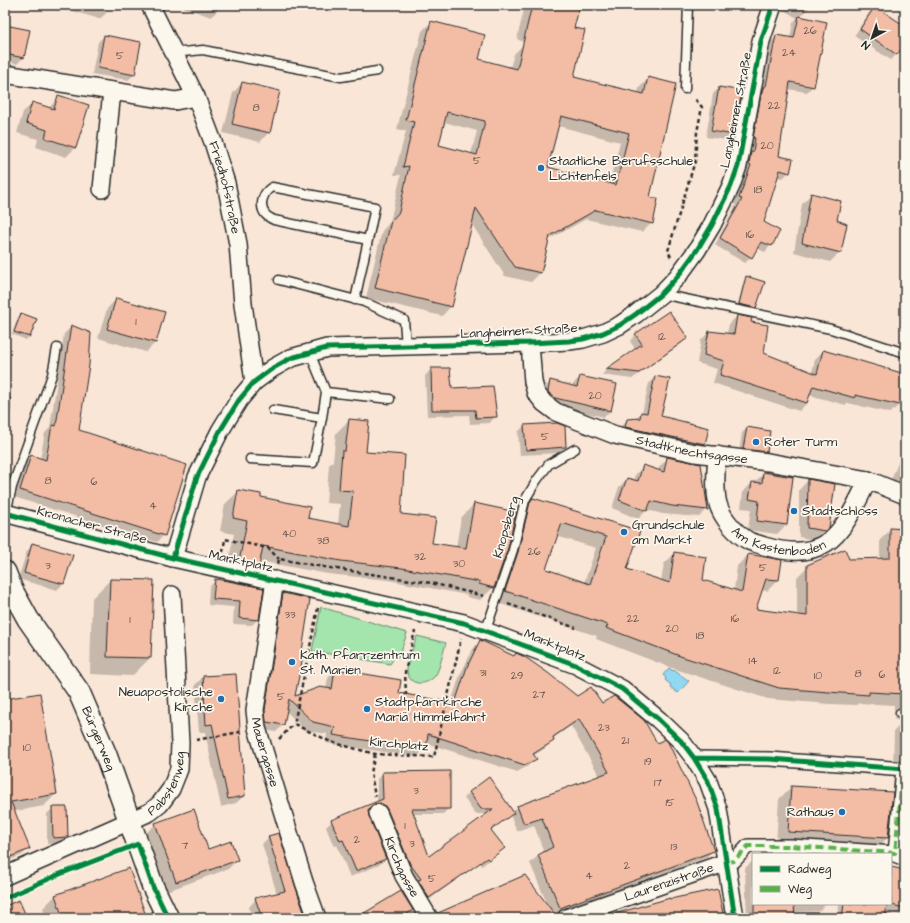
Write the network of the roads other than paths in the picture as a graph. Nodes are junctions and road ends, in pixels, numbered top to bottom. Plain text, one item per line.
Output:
1 (150, 5) edge
2 (688, 5) edge
3 (772, 6) edge
4 (173, 53) junction
5 (377, 71) dead end
6 (5, 74) edge
7 (685, 89) dead end
8 (112, 91) junction
9 (196, 97) junction
10 (102, 189) dead end
11 (368, 240) junction
12 (279, 280) dead end
13 (661, 294) junction
14 (355, 300) junction
15 (530, 343) junction
16 (406, 346) junction
17 (57, 348) dead end
18 (310, 353) junction
19 (905, 353) edge
20 (254, 382) junction
21 (326, 392) junction
22 (5, 399) edge
23 (390, 399) dead end
24 (5, 410) edge
25 (273, 410) dead end
26 (322, 418) junction
27 (575, 448) dead end
28 (717, 455) junction
29 (250, 459) dead end
30 (868, 480) junction
31 (905, 495) edge
32 (5, 513) edge
33 (174, 558) junction
34 (5, 572) edge
35 (275, 580) junction
36 (172, 596) dead end
37 (486, 630) junction
38 (694, 758) junction
39 (904, 769) edge
40 (378, 813) road end
41 (130, 821) junction
42 (876, 853) edge
43 (900, 855) edge
44 (727, 862) junction
45 (5, 876) edge
46 (168, 918) edge
47 (317, 918) edge
48 (429, 918) edge
49 (566, 918) edge
50 (735, 918) edge

1 - 4 street, Friedhofstraße
2 - 7 lane
3 - 13 street, Langheimer Straße
4 - 5 lane
4 - 9 street, Friedhofstraße
6 - 8 street
8 - 9 street
8 - 10 street
9 - 20 street, Friedhofstraße
11 - 11 lane
11 - 14 lane
12 - 14 lane
13 - 15 street, Langheimer Straße
13 - 19 lane
14 - 16 lane
15 - 16 street, Langheimer Straße
15 - 28 street, Stadtknechtsgasse
16 - 18 street, Langheimer Straße
17 - 32 lane
18 - 20 street, Langheimer Straße
18 - 21 lane
20 - 33 street, Langheimer Straße
21 - 23 lane
21 - 26 lane
22 - 24 lane
25 - 26 lane
26 - 29 lane
27 - 37 lane, Knopsberg
28 - 30 street, Stadtknechtsgasse
28 - 30 street, Am Kastenboden
30 - 31 street, Stadtknechtsgasse
32 - 33 street, Kronacher Straße
33 - 35 street, Marktplatz
34 - 41 street, Bürgerweg
35 - 37 street, Marktplatz
35 - 47 street, Mauergasse
36 - 41 street, Pabstenweg
37 - 38 street, Marktplatz
38 - 39 street
38 - 44 street, Marktplatz
39 - 43 street
40 - 48 street, Kirchgasse
41 - 45 street, Pabstenweg
41 - 46 street, Bürgerweg
42 - 44 street
44 - 49 street, Laurenzistraße
44 - 50 street, Marktplatz

